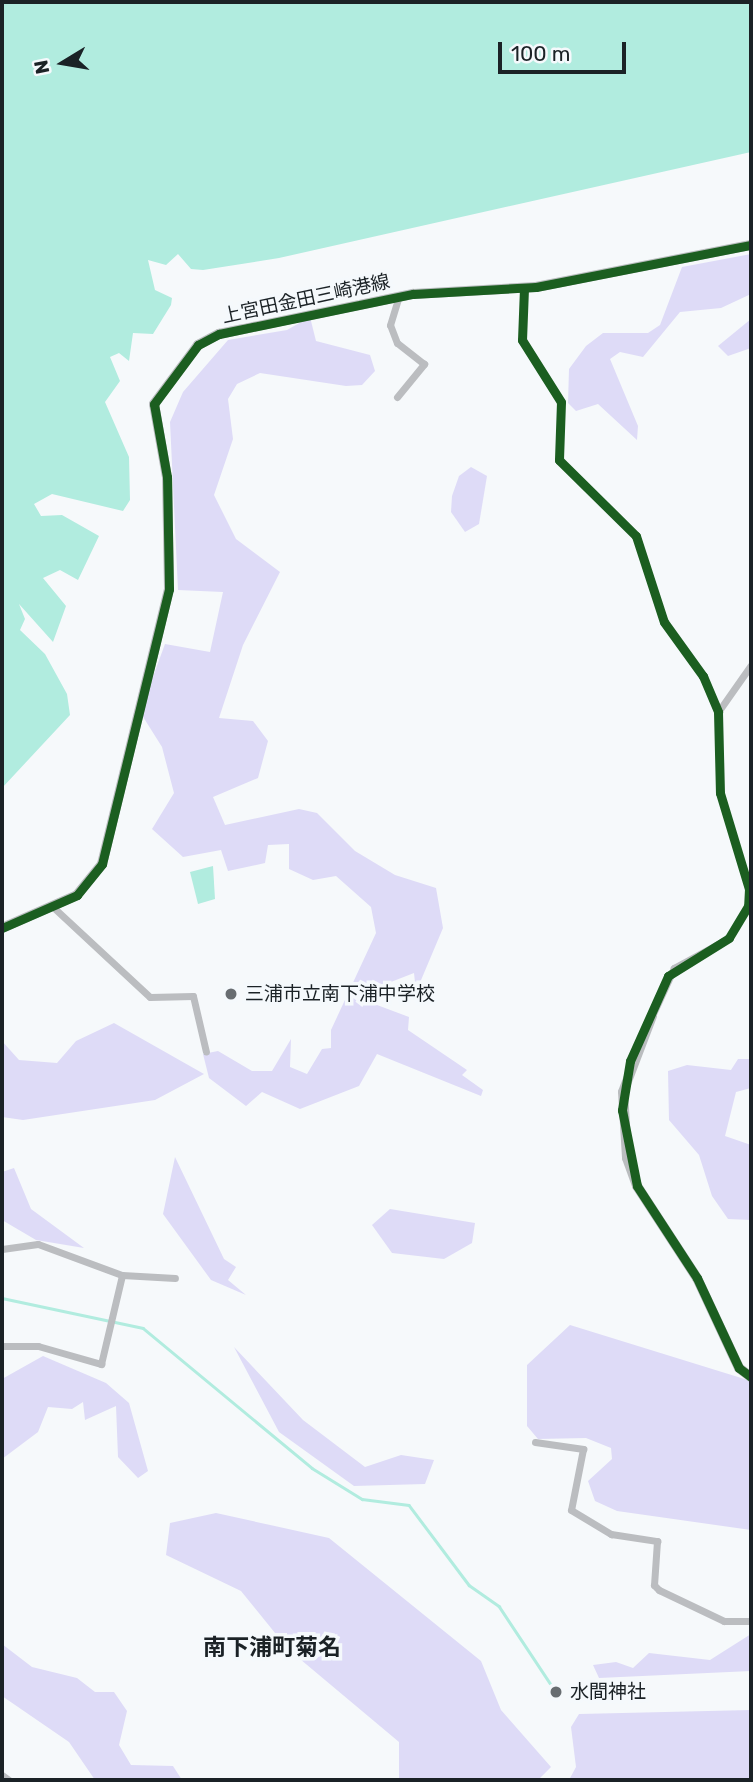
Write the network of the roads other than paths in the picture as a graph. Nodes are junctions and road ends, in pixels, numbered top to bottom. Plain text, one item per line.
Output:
1 (751, 245) edge
2 (524, 288) junction
3 (398, 298) junction
4 (397, 397) dead end
5 (751, 665) edge
6 (719, 712) junction
7 (53, 907) junction
8 (2, 928) edge
9 (652, 1016) joint
10 (206, 1052) dead end
11 (2, 1249) edge
12 (122, 1275) junction
13 (175, 1278) dead end
14 (2, 1346) edge
15 (751, 1377) edge
16 (535, 1442) dead end
17 (751, 1621) edge
18 (2, 1775) edge
19 (9, 1780) edge

1 - 2 main road, 上宮田金田三崎港線
2 - 3 main road, 上宮田金田三崎港線
2 - 6 street
3 - 4 street
3 - 7 main road, 上宮田金田三崎港線
5 - 6 street
6 - 9 street
7 - 8 main road, 上宮田金田三崎港線
7 - 10 street
9 - 15 main road
11 - 12 street
12 - 13 street
12 - 14 street
16 - 17 street
18 - 19 street

